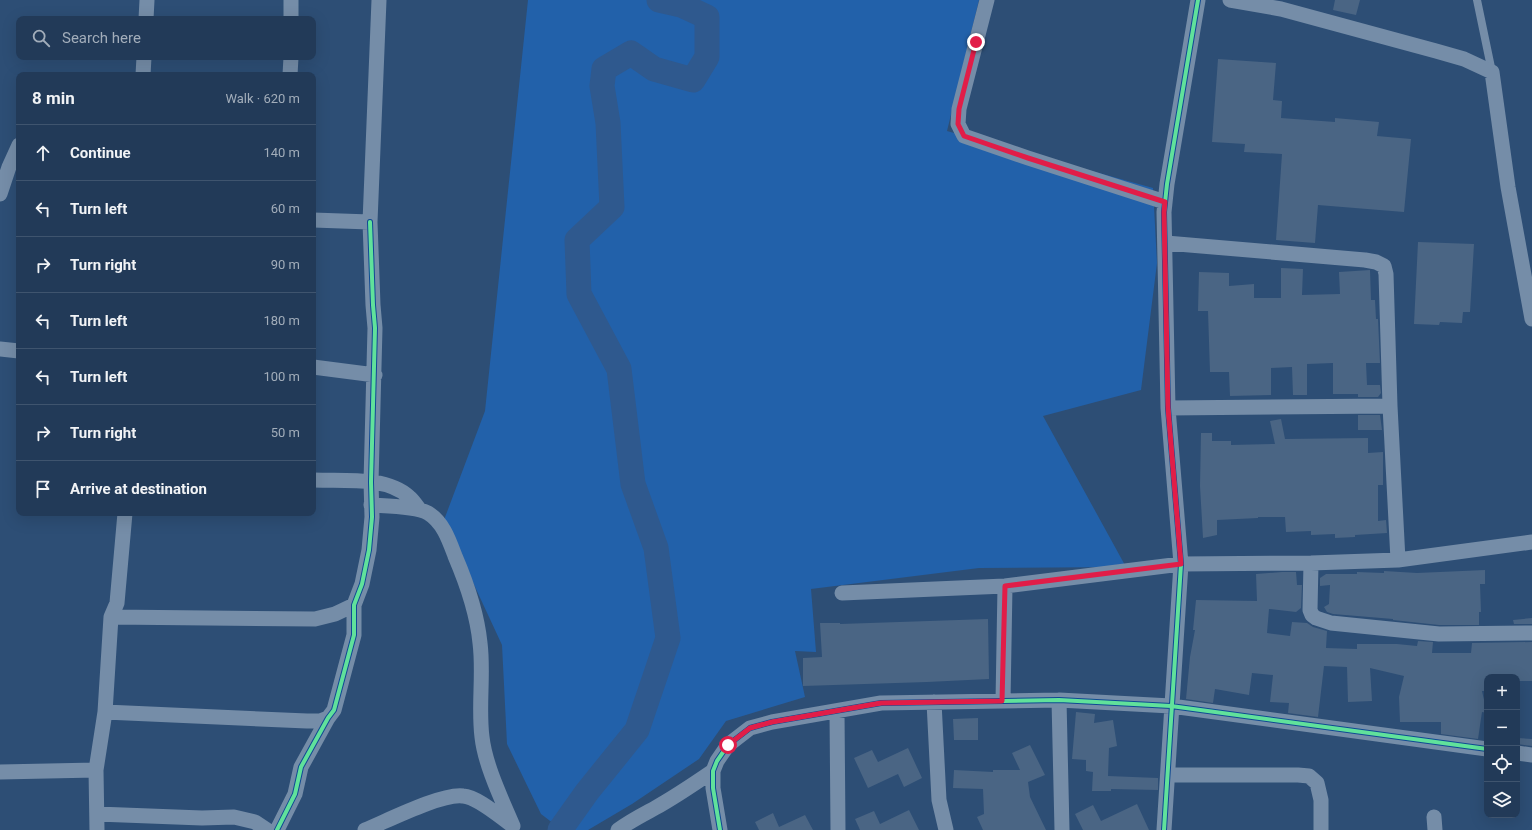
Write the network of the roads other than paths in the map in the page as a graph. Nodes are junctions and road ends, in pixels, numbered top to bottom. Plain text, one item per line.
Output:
1 (147, 0) edge
2 (291, 0) edge
3 (379, 0) edge
4 (987, 0) edge
5 (1198, 0) edge
6 (1230, 0) edge
7 (1477, 0) edge
8 (146, 16) edge
9 (291, 16) edge
10 (144, 60) edge
11 (291, 60) edge
12 (143, 72) edge
13 (290, 72) edge
14 (1492, 72) junction
15 (16, 149) edge
16 (4, 164) edge
17 (0, 194) edge
18 (1165, 202) junction
19 (316, 220) edge
20 (370, 222) junction
21 (1166, 243) junction
22 (1532, 319) edge
23 (0, 349) edge
24 (16, 351) edge
25 (316, 367) edge
26 (375, 375) junction
27 (1390, 406) junction
28 (1168, 408) junction
29 (316, 480) edge
30 (371, 482) junction
31 (371, 505) junction
32 (419, 509) junction
33 (125, 516) edge
34 (1532, 542) edge
35 (1398, 560) junction
36 (1311, 563) junction
37 (1181, 564) junction
38 (1005, 586) junction
39 (842, 593) dead end
40 (354, 605) junction
41 (111, 617) junction
42 (1532, 633) edge
43 (1059, 700) junction
44 (1002, 701) junction
45 (934, 702) junction
46 (1171, 706) junction
47 (837, 711) junction
48 (105, 712) junction
49 (328, 718) junction
50 (1484, 749) edge
51 (1520, 753) edge
52 (1532, 755) edge
53 (96, 770) junction
54 (713, 771) junction
55 (0, 772) edge
56 (1168, 775) junction
57 (97, 814) junction
58 (515, 828) edge
59 (97, 830) edge
60 (267, 830) edge
61 (277, 830) edge
62 (365, 830) edge
63 (618, 830) edge
64 (720, 830) edge
65 (838, 830) edge
66 (946, 830) edge
67 (1062, 830) edge
68 (1164, 830) edge
69 (1321, 830) edge

1 - 8 street
2 - 9 street
3 - 20 street
4 - 18 street
5 - 18 street
6 - 14 street
7 - 14 lane
10 - 12 street
11 - 13 street
14 - 22 street
15 - 16 street
16 - 17 street
18 - 21 street
19 - 20 street
20 - 26 street
21 - 27 street
21 - 28 street
23 - 24 street
25 - 26 street
26 - 30 street
27 - 28 street
27 - 35 street
28 - 37 street
29 - 30 street
30 - 31 street
30 - 32 street
31 - 32 street
31 - 40 street
32 - 58 street
33 - 41 street
34 - 35 street
35 - 36 street
36 - 37 street
36 - 42 street
37 - 38 street
37 - 46 street
38 - 39 street
38 - 44 street
40 - 41 street
40 - 49 street
41 - 48 street
43 - 44 street
43 - 46 street
43 - 67 street
44 - 45 street
45 - 47 street
45 - 66 street
46 - 50 street
46 - 56 street
47 - 54 street
47 - 65 street
48 - 49 street
48 - 53 street
49 - 61 street
51 - 52 street
53 - 55 street
53 - 57 street
54 - 63 street
54 - 64 street
56 - 68 street
56 - 69 street
57 - 59 street
57 - 60 street
58 - 62 street

